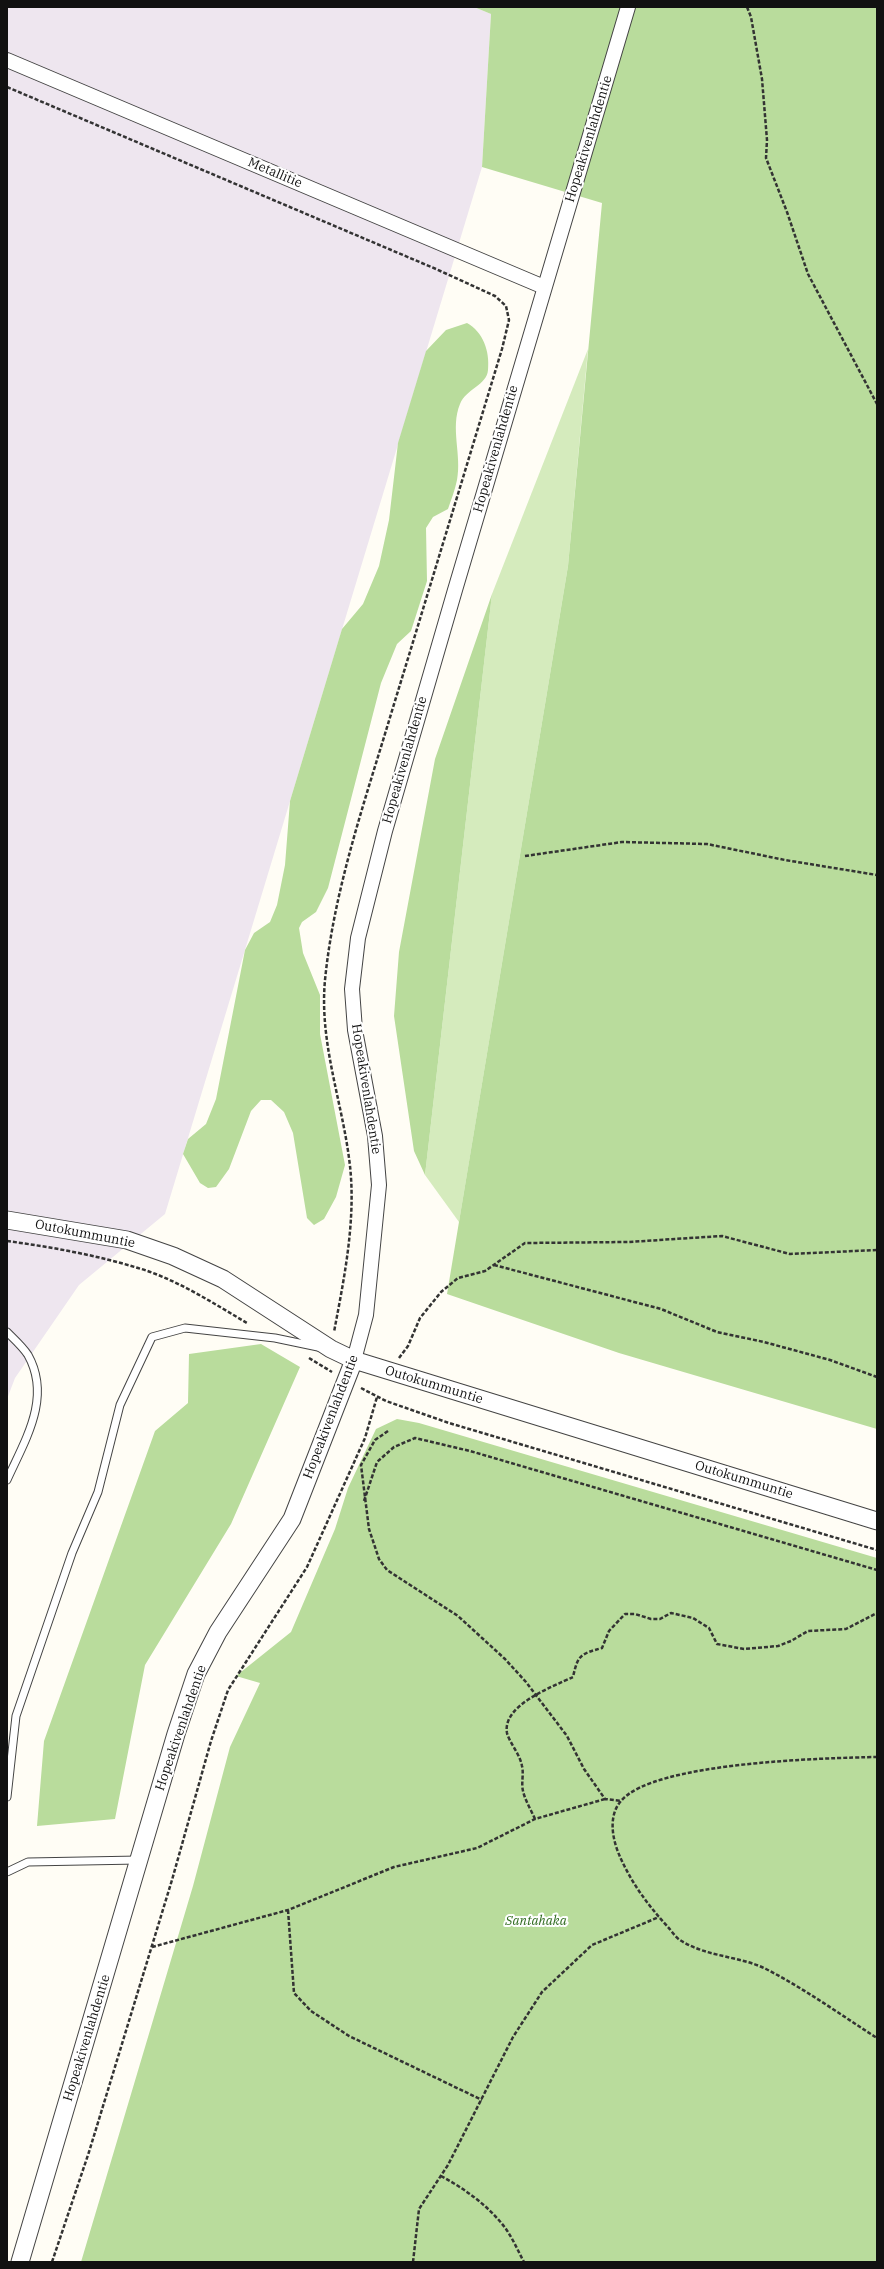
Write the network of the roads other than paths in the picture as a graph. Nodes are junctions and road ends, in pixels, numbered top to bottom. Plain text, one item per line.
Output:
1 (628, 7) edge
2 (7, 60) edge
3 (544, 287) junction
4 (7, 1220) edge
5 (7, 1332) edge
6 (331, 1349) junction
7 (354, 1360) junction
8 (7, 1480) edge
9 (877, 1521) edge
10 (7, 1797) edge
11 (139, 1860) junction
12 (7, 1872) edge
13 (20, 2262) edge

1 - 3 street, Hopeakivenlahdentie
2 - 3 street, Metallitie
3 - 7 street, Hopeakivenlahdentie
4 - 6 street, Outokummuntie
5 - 8 lane
6 - 7 street, Outokummuntie
6 - 10 lane
7 - 9 street, Outokummuntie
7 - 11 street, Hopeakivenlahdentie
11 - 12 lane
11 - 13 street, Hopeakivenlahdentie

